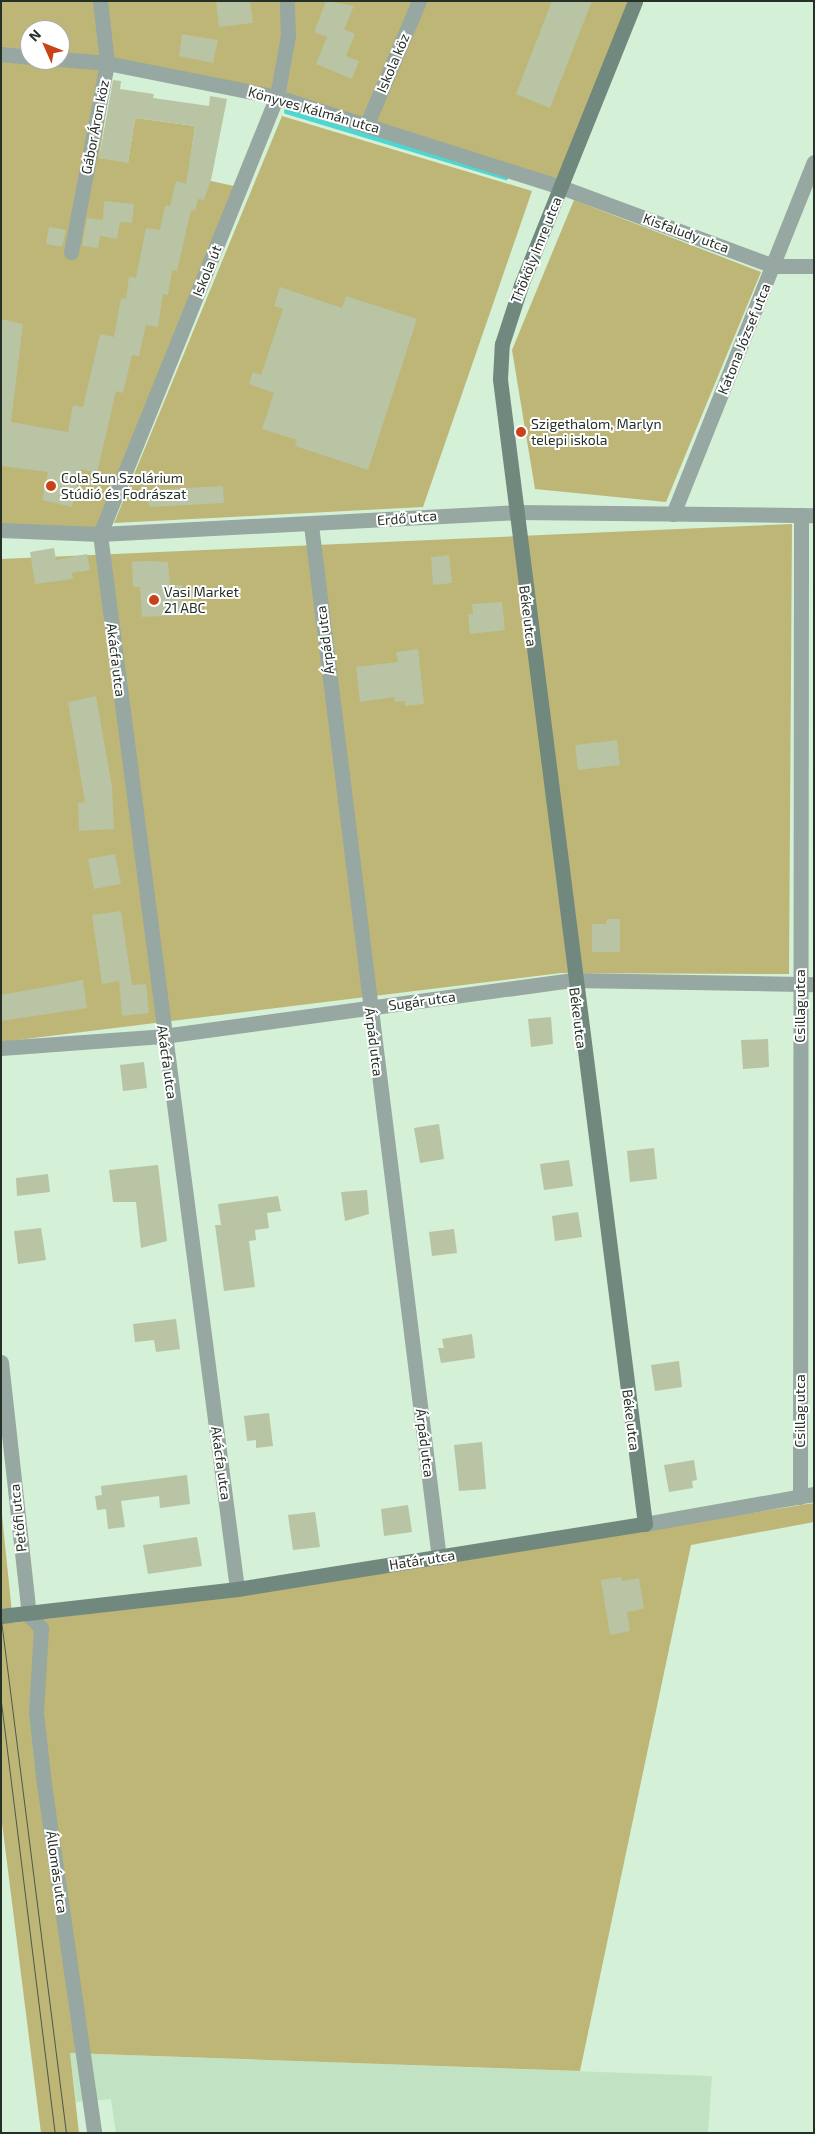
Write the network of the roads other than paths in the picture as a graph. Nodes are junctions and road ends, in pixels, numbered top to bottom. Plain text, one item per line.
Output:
1 (100, 1) edge
2 (287, 1) edge
3 (419, 1) edge
4 (636, 1) edge
5 (1, 54) edge
6 (20, 56) edge
7 (70, 60) edge
8 (107, 63) junction
9 (277, 97) junction
10 (367, 124) junction
11 (814, 162) edge
12 (561, 187) junction
13 (71, 252) dead end
14 (773, 266) junction
15 (814, 266) edge
16 (516, 512) junction
17 (673, 514) junction
18 (808, 515) edge
19 (311, 526) junction
20 (1, 530) edge
21 (100, 534) junction
22 (573, 980) junction
23 (807, 984) edge
24 (370, 1009) junction
25 (163, 1036) junction
26 (1, 1048) edge
27 (807, 1088) edge
28 (1, 1362) edge
29 (807, 1495) edge
30 (644, 1524) junction
31 (439, 1558) junction
32 (237, 1589) junction
33 (29, 1615) junction
34 (1, 1616) edge
35 (94, 2133) edge

1 - 8 street, Gábor Áron köz
2 - 9 street, Iskola út
3 - 10 street, Iskola köz
4 - 12 street, Thököly Imre utca
5 - 6 street
7 - 8 street, Könyves Kálmán utca
8 - 9 street, Könyves Kálmán utca
8 - 13 street, Gábor Áron köz
9 - 10 street, Könyves Kálmán utca
9 - 21 street, Iskola út
10 - 12 street, Könyves Kálmán utca
11 - 14 street, Katona József utca
12 - 14 street, Kisfaludy utca
12 - 16 street, Thököly Imre utca
14 - 15 street, Kisfaludy utca
14 - 17 street, Katona József utca
16 - 17 street, Erdő utca
16 - 19 street, Erdő utca
16 - 22 street, Béke utca
17 - 18 street, Erdő utca
18 - 23 street, Csillag utca
19 - 21 street, Erdő utca
19 - 24 street, Árpád utca
20 - 21 street, Erdő utca
21 - 25 street, Akácfa utca
22 - 23 street, Sugár utca
22 - 24 street, Sugár utca
22 - 30 street, Béke utca
23 - 27 street, Csillag utca
24 - 25 street, Sugár utca
24 - 31 street, Árpád utca
25 - 26 street, Sugár utca
25 - 32 street, Akácfa utca
27 - 29 street, Csillag utca
28 - 33 street, Petőfi utca
29 - 30 street, Határ utca
30 - 31 street, Határ utca
31 - 32 street, Határ utca
32 - 33 street, Határ utca
33 - 34 street, Határ utca
33 - 35 street, Állomás utca

